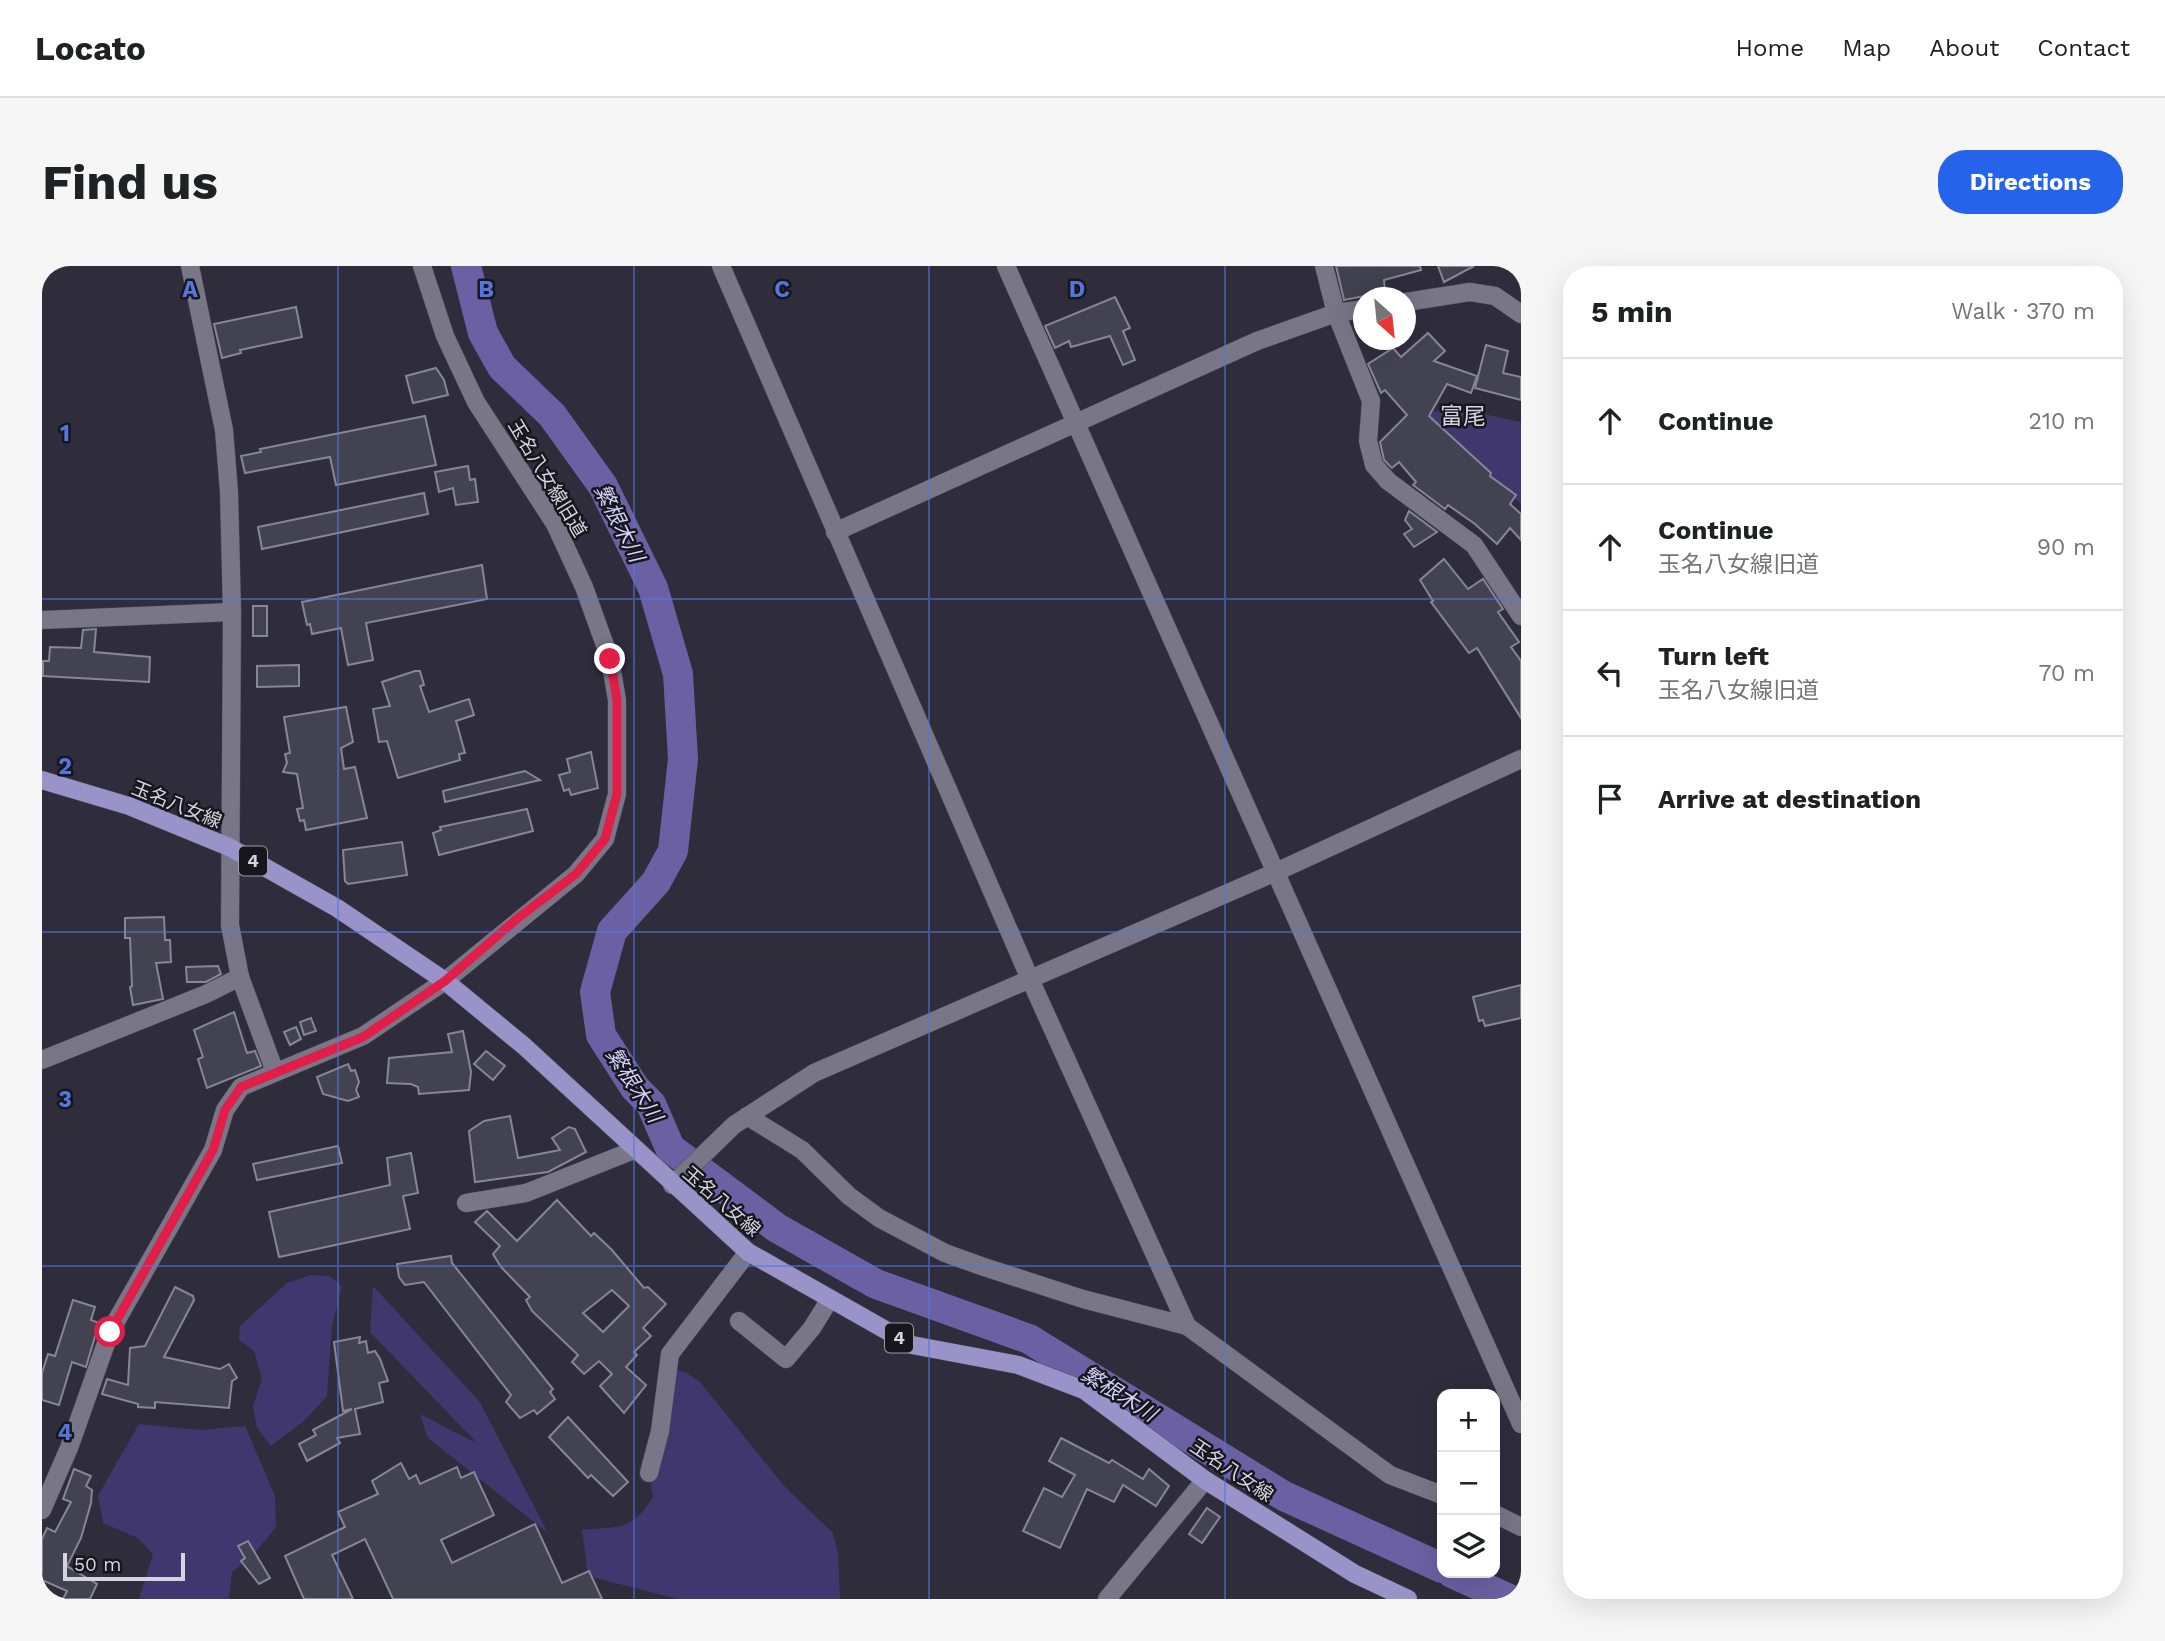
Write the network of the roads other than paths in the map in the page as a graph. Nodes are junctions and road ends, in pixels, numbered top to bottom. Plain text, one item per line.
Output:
1 (190, 266) edge
2 (422, 266) edge
3 (721, 266) edge
4 (1006, 266) edge
5 (1324, 266) edge
6 (1416, 300) edge
7 (1353, 310) edge
8 (1336, 313) junction
9 (1521, 314) edge
10 (1076, 424) junction
11 (835, 532) junction
12 (232, 612) junction
13 (1521, 616) edge
14 (42, 620) edge
15 (1521, 759) edge
16 (42, 780) edge
17 (229, 847) junction
18 (1276, 872) junction
19 (240, 977) junction
20 (1030, 979) junction
21 (445, 981) junction
22 (42, 1060) edge
23 (275, 1073) junction
24 (740, 1120) junction
25 (634, 1150) junction
26 (679, 1180) junction
27 (466, 1203) dead end
28 (748, 1252) junction
29 (830, 1299) junction
30 (739, 1321) dead end
31 (1187, 1326) junction
32 (1521, 1424) edge
33 (649, 1473) dead end
34 (1205, 1480) junction
35 (1437, 1493) edge
36 (42, 1510) edge
37 (1497, 1515) edge
38 (1521, 1527) edge
39 (1107, 1599) edge
40 (1408, 1599) edge

1 - 12 street
2 - 21 street, 玉名八女線旧道
3 - 11 street
4 - 10 street
5 - 8 street
6 - 9 street
7 - 8 street
8 - 10 street
8 - 13 street
10 - 11 street
10 - 18 street
11 - 20 street
12 - 14 street
12 - 17 street
15 - 18 street
16 - 17 main road, 玉名八女線 / 4
17 - 19 street
17 - 21 main road, 玉名八女線 / 4
18 - 20 street
18 - 32 street
19 - 22 street
19 - 23 street
20 - 24 street
20 - 31 street
21 - 23 street, 玉名八女線旧道
21 - 25 main road, 玉名八女線 / 4
23 - 36 street, 玉名八女線旧道
24 - 26 street
24 - 31 street
25 - 26 main road, 玉名八女線 / 4
25 - 27 street
26 - 28 main road, 玉名八女線 / 4
28 - 29 main road, 玉名八女線 / 4
28 - 33 street
29 - 30 street
29 - 34 main road, 玉名八女線 / 4
31 - 35 street
34 - 39 street
34 - 40 main road, 玉名八女線 / 4
37 - 38 street

